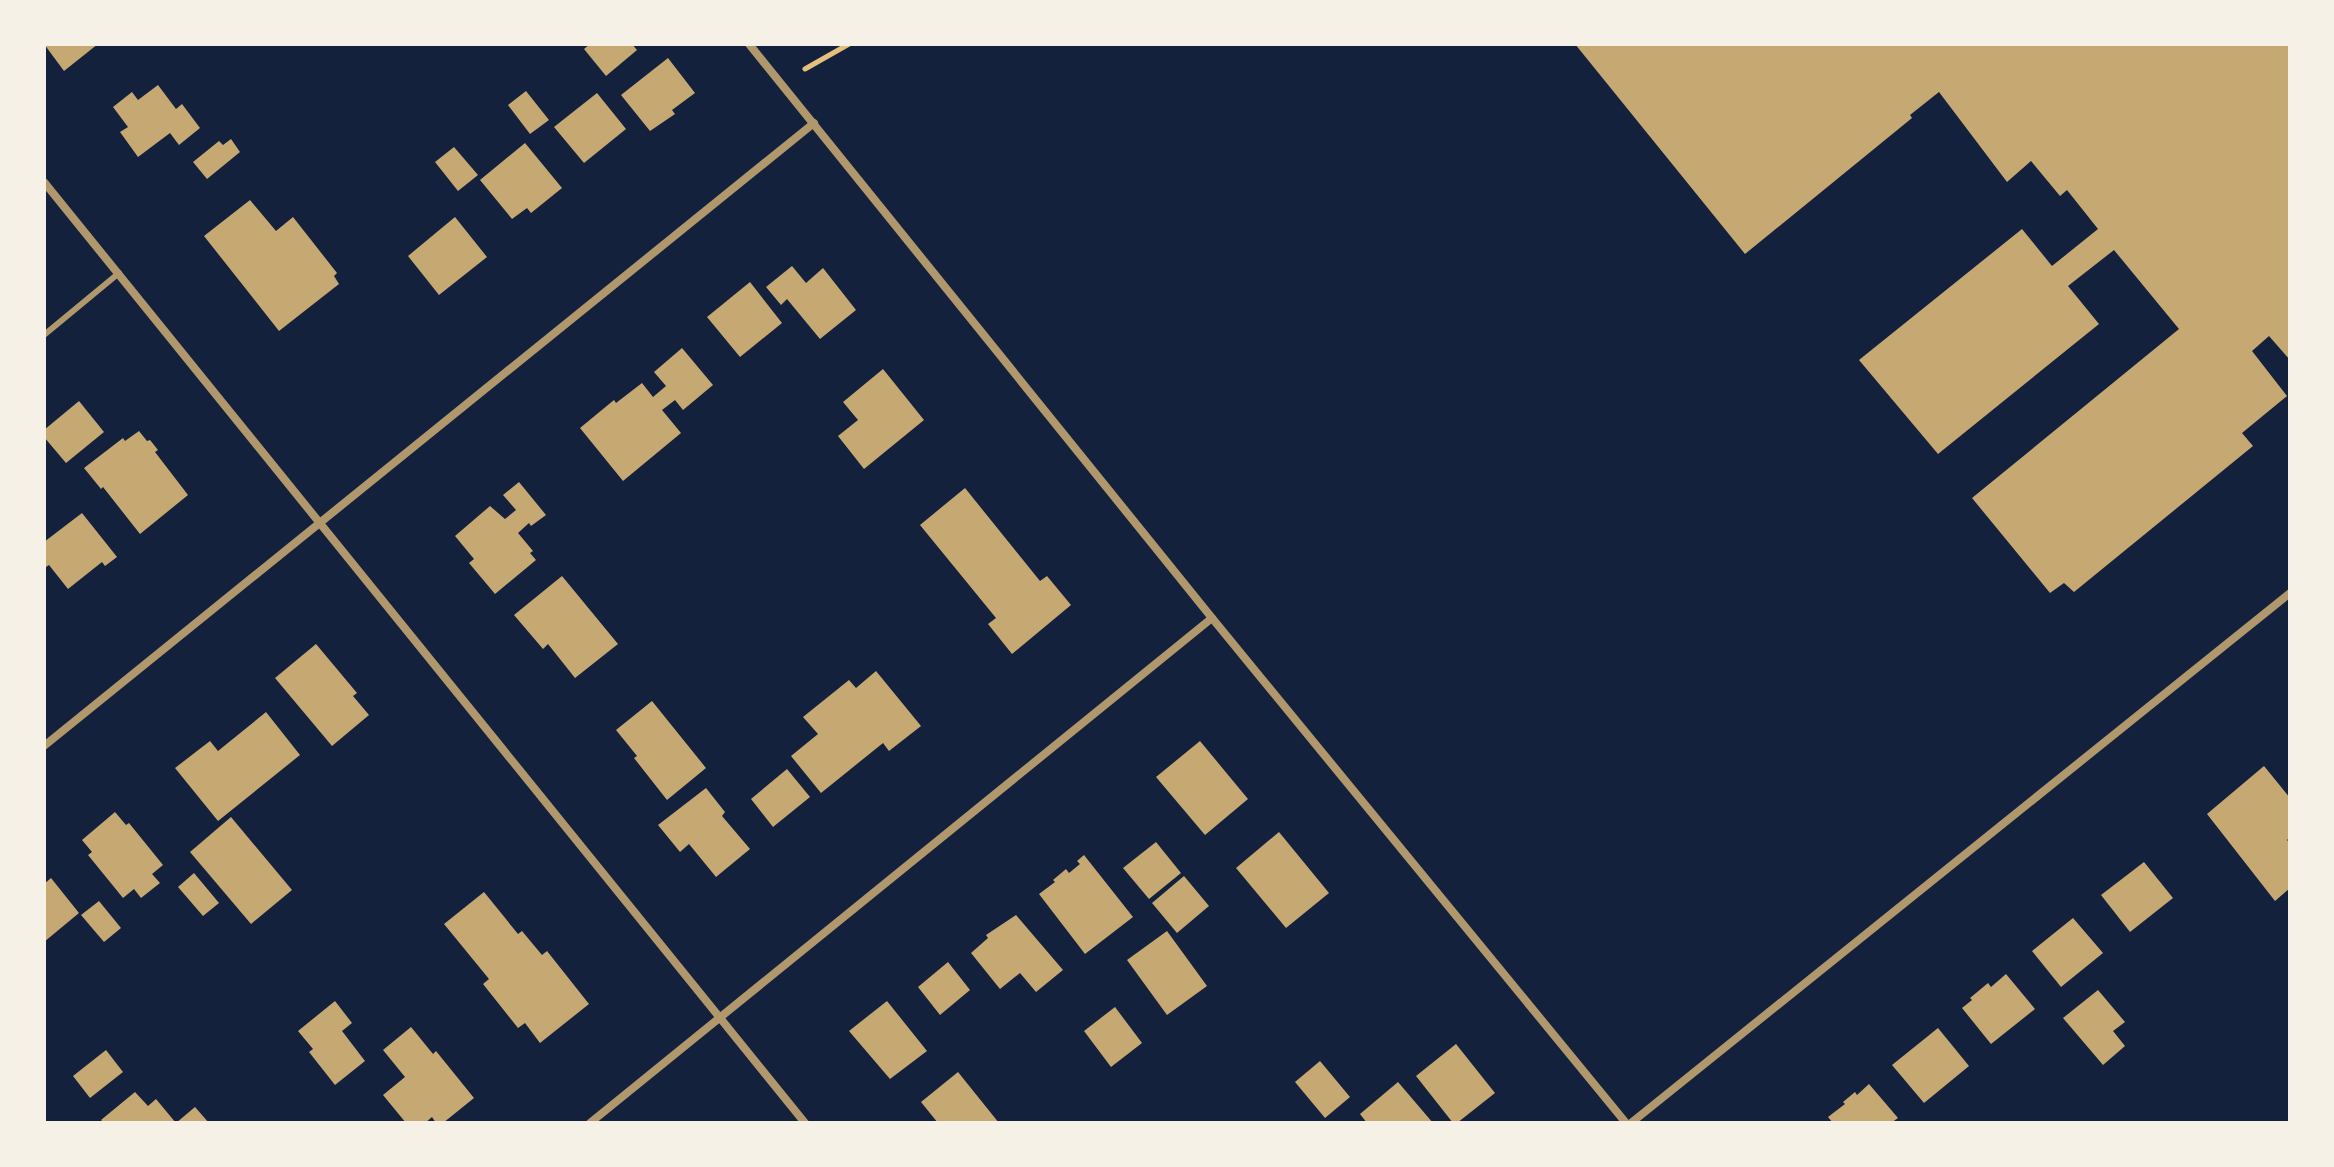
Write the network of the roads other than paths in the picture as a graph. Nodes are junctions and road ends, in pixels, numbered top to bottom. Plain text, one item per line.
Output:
1 (749, 44) edge
2 (814, 123) junction
3 (44, 182) edge
4 (119, 273) junction
5 (44, 335) edge
6 (320, 522) junction
7 (2290, 593) edge
8 (1212, 618) junction
9 (44, 746) edge
10 (720, 1018) junction
11 (590, 1123) edge
12 (805, 1123) edge
13 (1629, 1123) edge

1 - 2 street
2 - 6 street
2 - 8 street
3 - 4 street
4 - 5 lane
4 - 6 street
6 - 9 street
6 - 10 street
7 - 13 street
8 - 10 street
8 - 13 street
10 - 11 street
10 - 12 street

